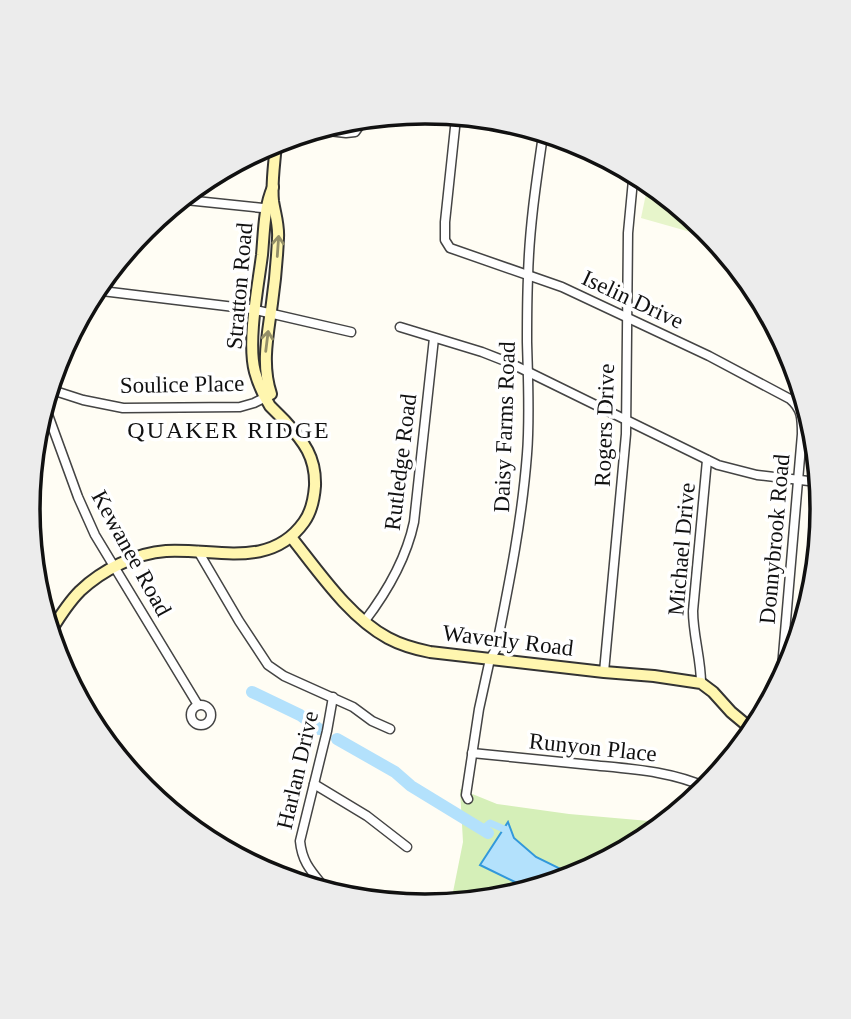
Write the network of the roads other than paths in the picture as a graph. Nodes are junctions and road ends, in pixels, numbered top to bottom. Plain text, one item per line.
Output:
1 (455, 126) edge
2 (541, 142) edge
3 (275, 155) edge
4 (633, 185) edge
5 (197, 200) edge
6 (271, 209) junction
7 (528, 275) junction
8 (107, 293) edge
9 (256, 310) junction
10 (271, 314) junction
11 (627, 317) junction
12 (400, 327) dead end
13 (351, 332) dead end
14 (434, 338) junction
15 (528, 372) junction
16 (59, 392) edge
17 (268, 396) junction
18 (795, 403) edge
19 (626, 419) junction
20 (51, 422) edge
21 (801, 427) edge
22 (708, 460) junction
23 (798, 480) junction
24 (810, 481) edge
25 (291, 537) junction
26 (198, 551) junction
27 (114, 568) junction
28 (57, 621) edge
29 (364, 622) junction
30 (783, 651) edge
31 (490, 659) junction
32 (604, 673) junction
33 (701, 683) junction
34 (333, 696) junction
35 (198, 705) dead end
36 (746, 724) edge
37 (390, 729) dead end
38 (472, 754) junction
39 (697, 783) edge
40 (314, 784) junction
41 (468, 799) dead end
42 (407, 847) dead end
43 (318, 879) edge

1 - 7 street, Iselin Drive
2 - 7 street, Daisy Farms Road
3 - 6 street, Stratton Road
4 - 11 street, Rogers Drive
5 - 6 street
6 - 9 street, Stratton Road
10 -> 6 street, Stratton Road
7 - 11 street, Iselin Drive
7 - 15 street, Daisy Farms Road
8 - 9 street
9 - 10 street
9 - 17 street, Stratton Road
10 - 13 street
17 -> 10 street, Stratton Road
11 - 18 street, Iselin Drive
11 - 19 street, Rogers Drive
12 - 14 street
14 - 15 street
14 - 29 street, Rutledge Road
15 - 19 street
15 - 31 street, Daisy Farms Road
16 - 17 street, Soulice Place
17 - 25 street, Stratton Road
19 - 22 street
19 - 32 street, Rogers Drive
20 - 27 street, Kewanee Road
21 - 23 street, Donnybrook Road
22 - 23 street
22 - 33 street, Michael Drive
23 - 24 street
23 - 30 street, Donnybrook Road
25 - 26 street
25 - 29 street, Waverly Road
26 - 27 street
26 - 34 street
27 - 28 street
27 - 35 street, Kewanee Road
29 - 31 street, Waverly Road
31 - 32 street, Waverly Road
31 - 38 street, Daisy Farms Road
32 - 33 street, Waverly Road
33 - 36 street
34 - 37 street
34 - 40 street, Harlan Drive
38 - 39 street, Runyon Place
38 - 41 street, Daisy Farms Road
40 - 42 street
40 - 43 street, Harlan Drive

